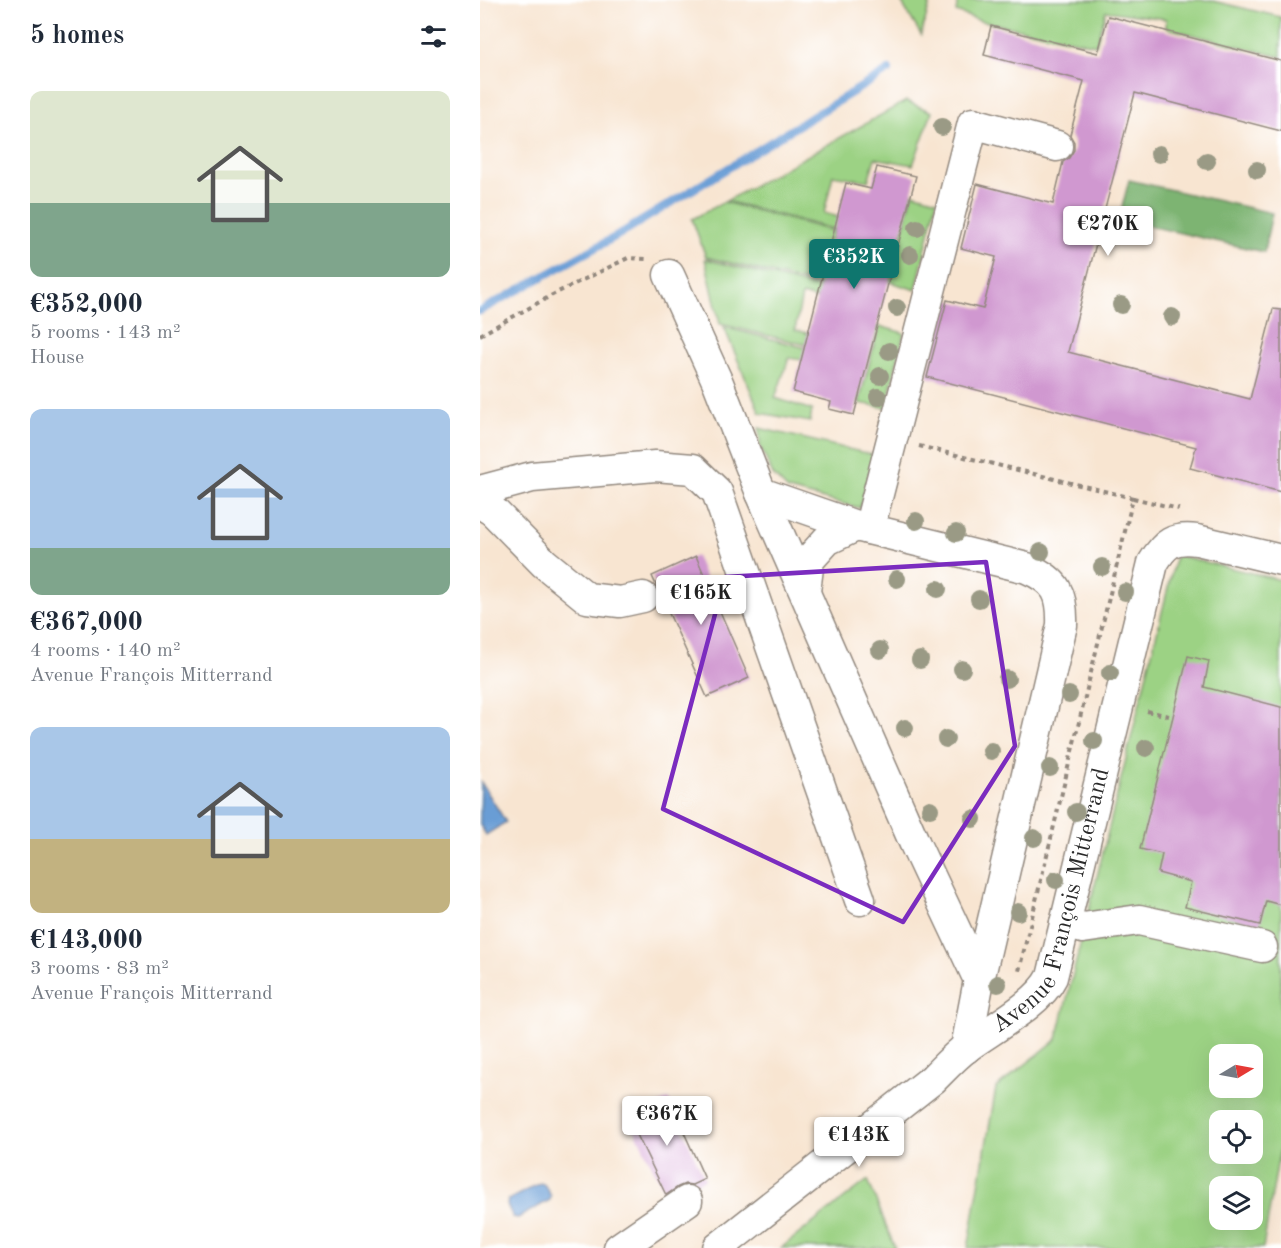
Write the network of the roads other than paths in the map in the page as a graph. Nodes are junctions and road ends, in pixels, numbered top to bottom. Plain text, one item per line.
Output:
1 (1058, 146) dead end
2 (669, 276) road end
3 (480, 491) edge
4 (762, 493) junction
5 (480, 503) edge
6 (863, 527) junction
7 (1281, 560) edge
8 (805, 591) junction
9 (643, 597) dead end
10 (861, 900) dead end
11 (1065, 923) junction
12 (1262, 946) dead end
13 (979, 980) junction
14 (966, 1048) junction
15 (687, 1201) dead end
16 (619, 1248) edge
17 (718, 1248) edge

1 - 6 street
2 - 4 street
3 - 10 street
4 - 6 street
4 - 8 street
5 - 9 street
6 - 8 street
6 - 13 street
7 - 11 street, Avenue François Mitterrand
8 - 13 street
11 - 12 street
11 - 14 street, Avenue François Mitterrand
13 - 14 street
14 - 17 street, Avenue François Mitterrand
15 - 16 street

